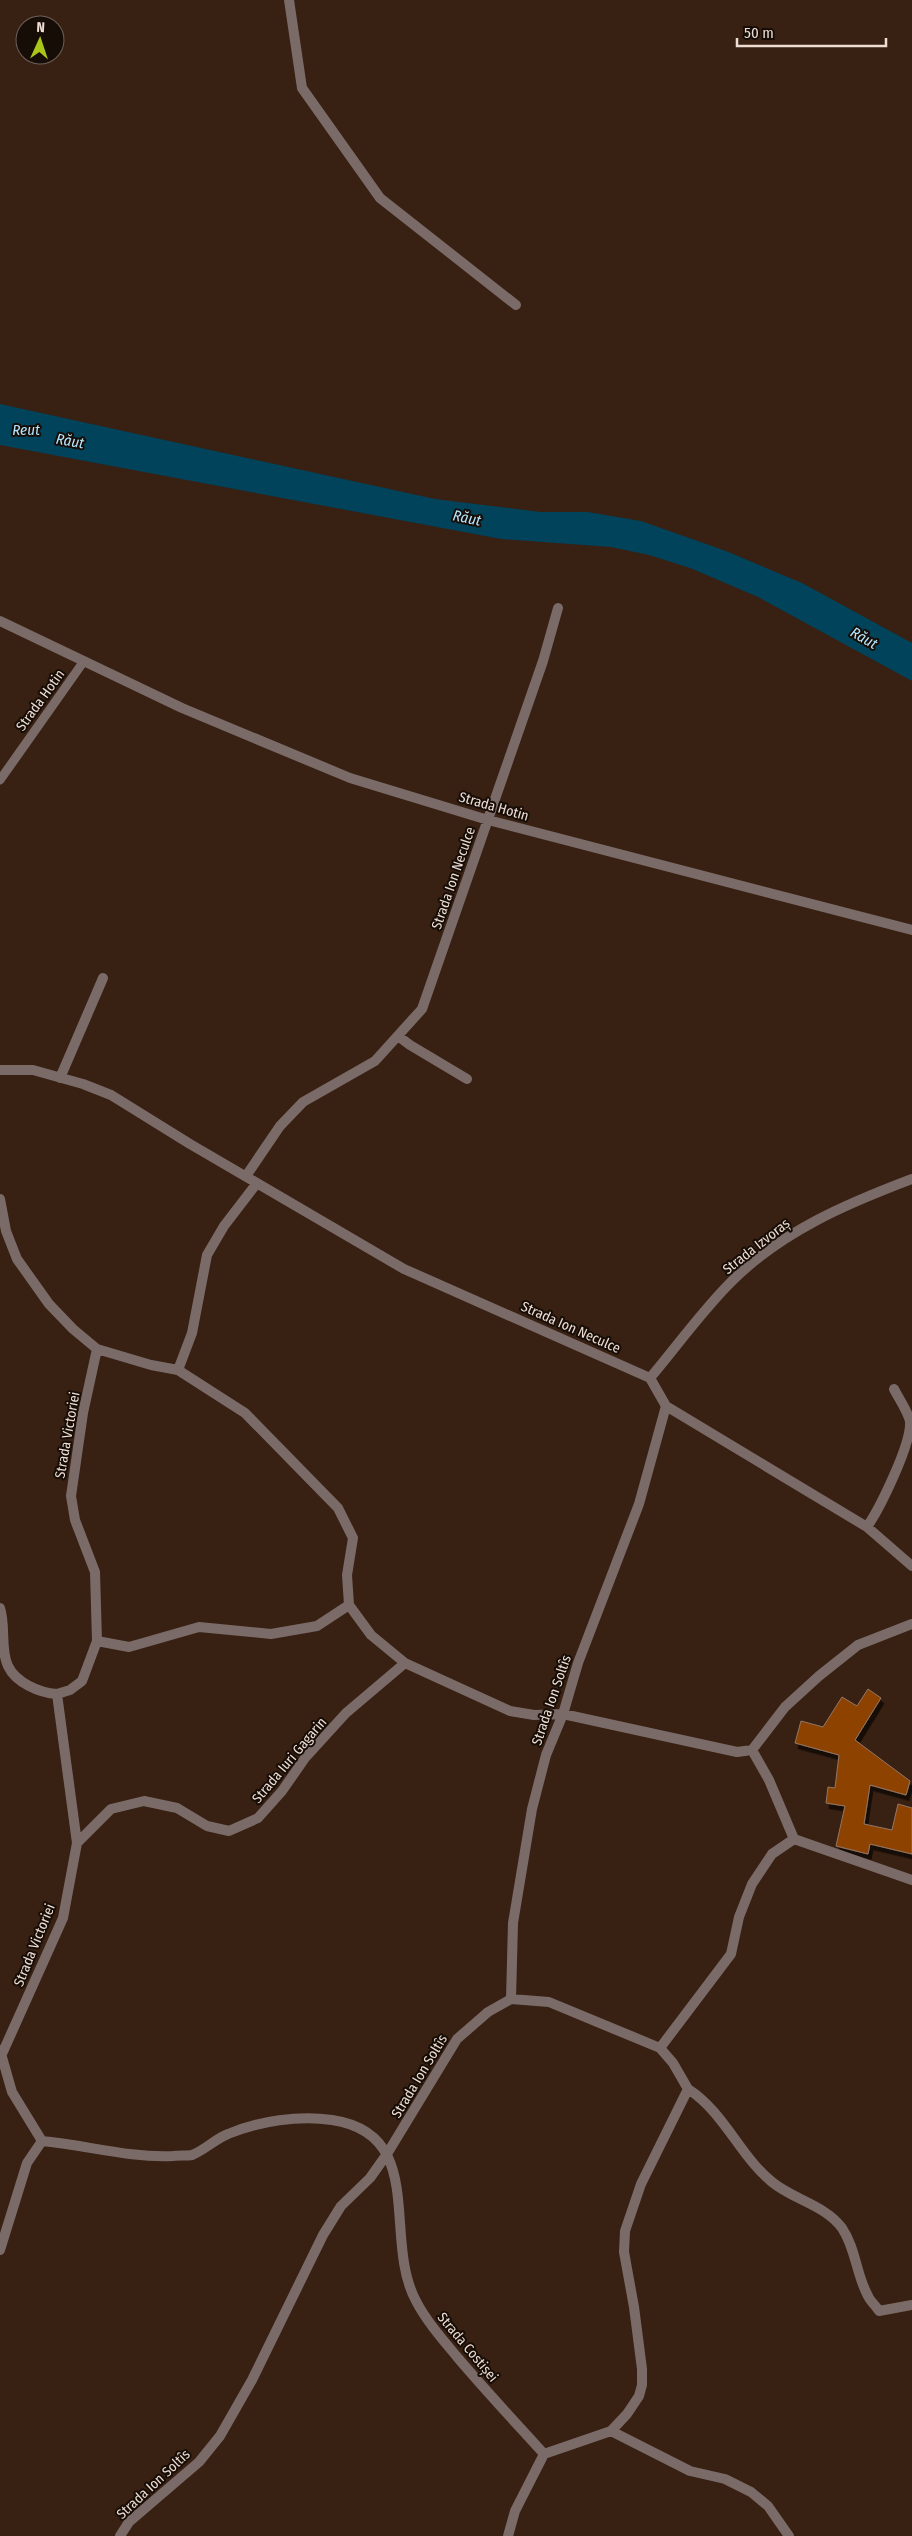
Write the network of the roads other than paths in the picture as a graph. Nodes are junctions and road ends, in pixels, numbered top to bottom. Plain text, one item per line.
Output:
1 (288, 0) edge
2 (516, 305) dead end
3 (558, 608) dead end
4 (0, 622) edge
5 (84, 662) junction
6 (0, 780) edge
7 (488, 820) junction
8 (912, 930) edge
9 (103, 978) dead end
10 (398, 1036) junction
11 (0, 1070) edge
12 (60, 1078) junction
13 (467, 1079) dead end
14 (246, 1176) junction
15 (912, 1179) edge
16 (257, 1183) junction
17 (0, 1199) edge
18 (97, 1349) junction
19 (178, 1370) junction
20 (650, 1378) junction
21 (894, 1389) dead end
22 (666, 1406) junction
23 (867, 1527) junction
24 (912, 1566) edge
25 (350, 1605) junction
26 (0, 1608) edge
27 (912, 1624) edge
28 (97, 1641) junction
29 (405, 1663) junction
30 (57, 1694) junction
31 (563, 1714) junction
32 (752, 1750) junction
33 (794, 1839) junction
34 (77, 1843) junction
35 (912, 1880) edge
36 (511, 1999) junction
37 (660, 2048) junction
38 (1, 2052) edge
39 (688, 2089) junction
40 (42, 2141) junction
41 (387, 2154) junction
42 (0, 2250) edge
43 (912, 2305) edge
44 (611, 2431) junction
45 (544, 2454) junction
46 (120, 2536) edge
47 (508, 2536) edge
48 (789, 2536) edge

1 - 2 street
3 - 7 street, Strada Ion Neculce
4 - 5 street, Strada Hotin
5 - 6 lane, Strada Hotin
5 - 7 street, Strada Hotin
7 - 8 street, Strada Hotin
7 - 10 street, Strada Ion Neculce
9 - 12 street
10 - 13 street
10 - 14 street, Strada Ion Neculce
11 - 12 street, Strada Ion Neculce
12 - 14 street, Strada Ion Neculce
14 - 16 street, Strada Ion Neculce
15 - 20 street, Strada Izvoraș
16 - 19 street
16 - 20 street, Strada Ion Neculce
17 - 18 street
18 - 19 street
18 - 28 street, Strada Victoriei
19 - 25 street
20 - 22 street
21 - 23 street
22 - 23 street
22 - 31 street, Strada Ion Soltîs
23 - 24 street
25 - 28 street
25 - 29 street
26 - 30 street
27 - 32 street
28 - 30 street, Strada Victoriei
29 - 31 street
29 - 34 street, Strada Iuri Gagarin
30 - 34 street, Strada Victoriei
31 - 32 street
31 - 36 street, Strada Ion Soltîs
32 - 33 street
33 - 35 street
33 - 37 street
34 - 38 street, Strada Victoriei
36 - 37 street
36 - 41 street, Strada Ion Soltîs
37 - 39 street
38 - 40 street, Strada Victoriei
39 - 43 street
39 - 44 street
40 - 41 street
40 - 42 street
41 - 45 street, Strada Costișei
41 - 46 street, Strada Ion Soltîs
44 - 45 street
44 - 48 street
45 - 47 street

